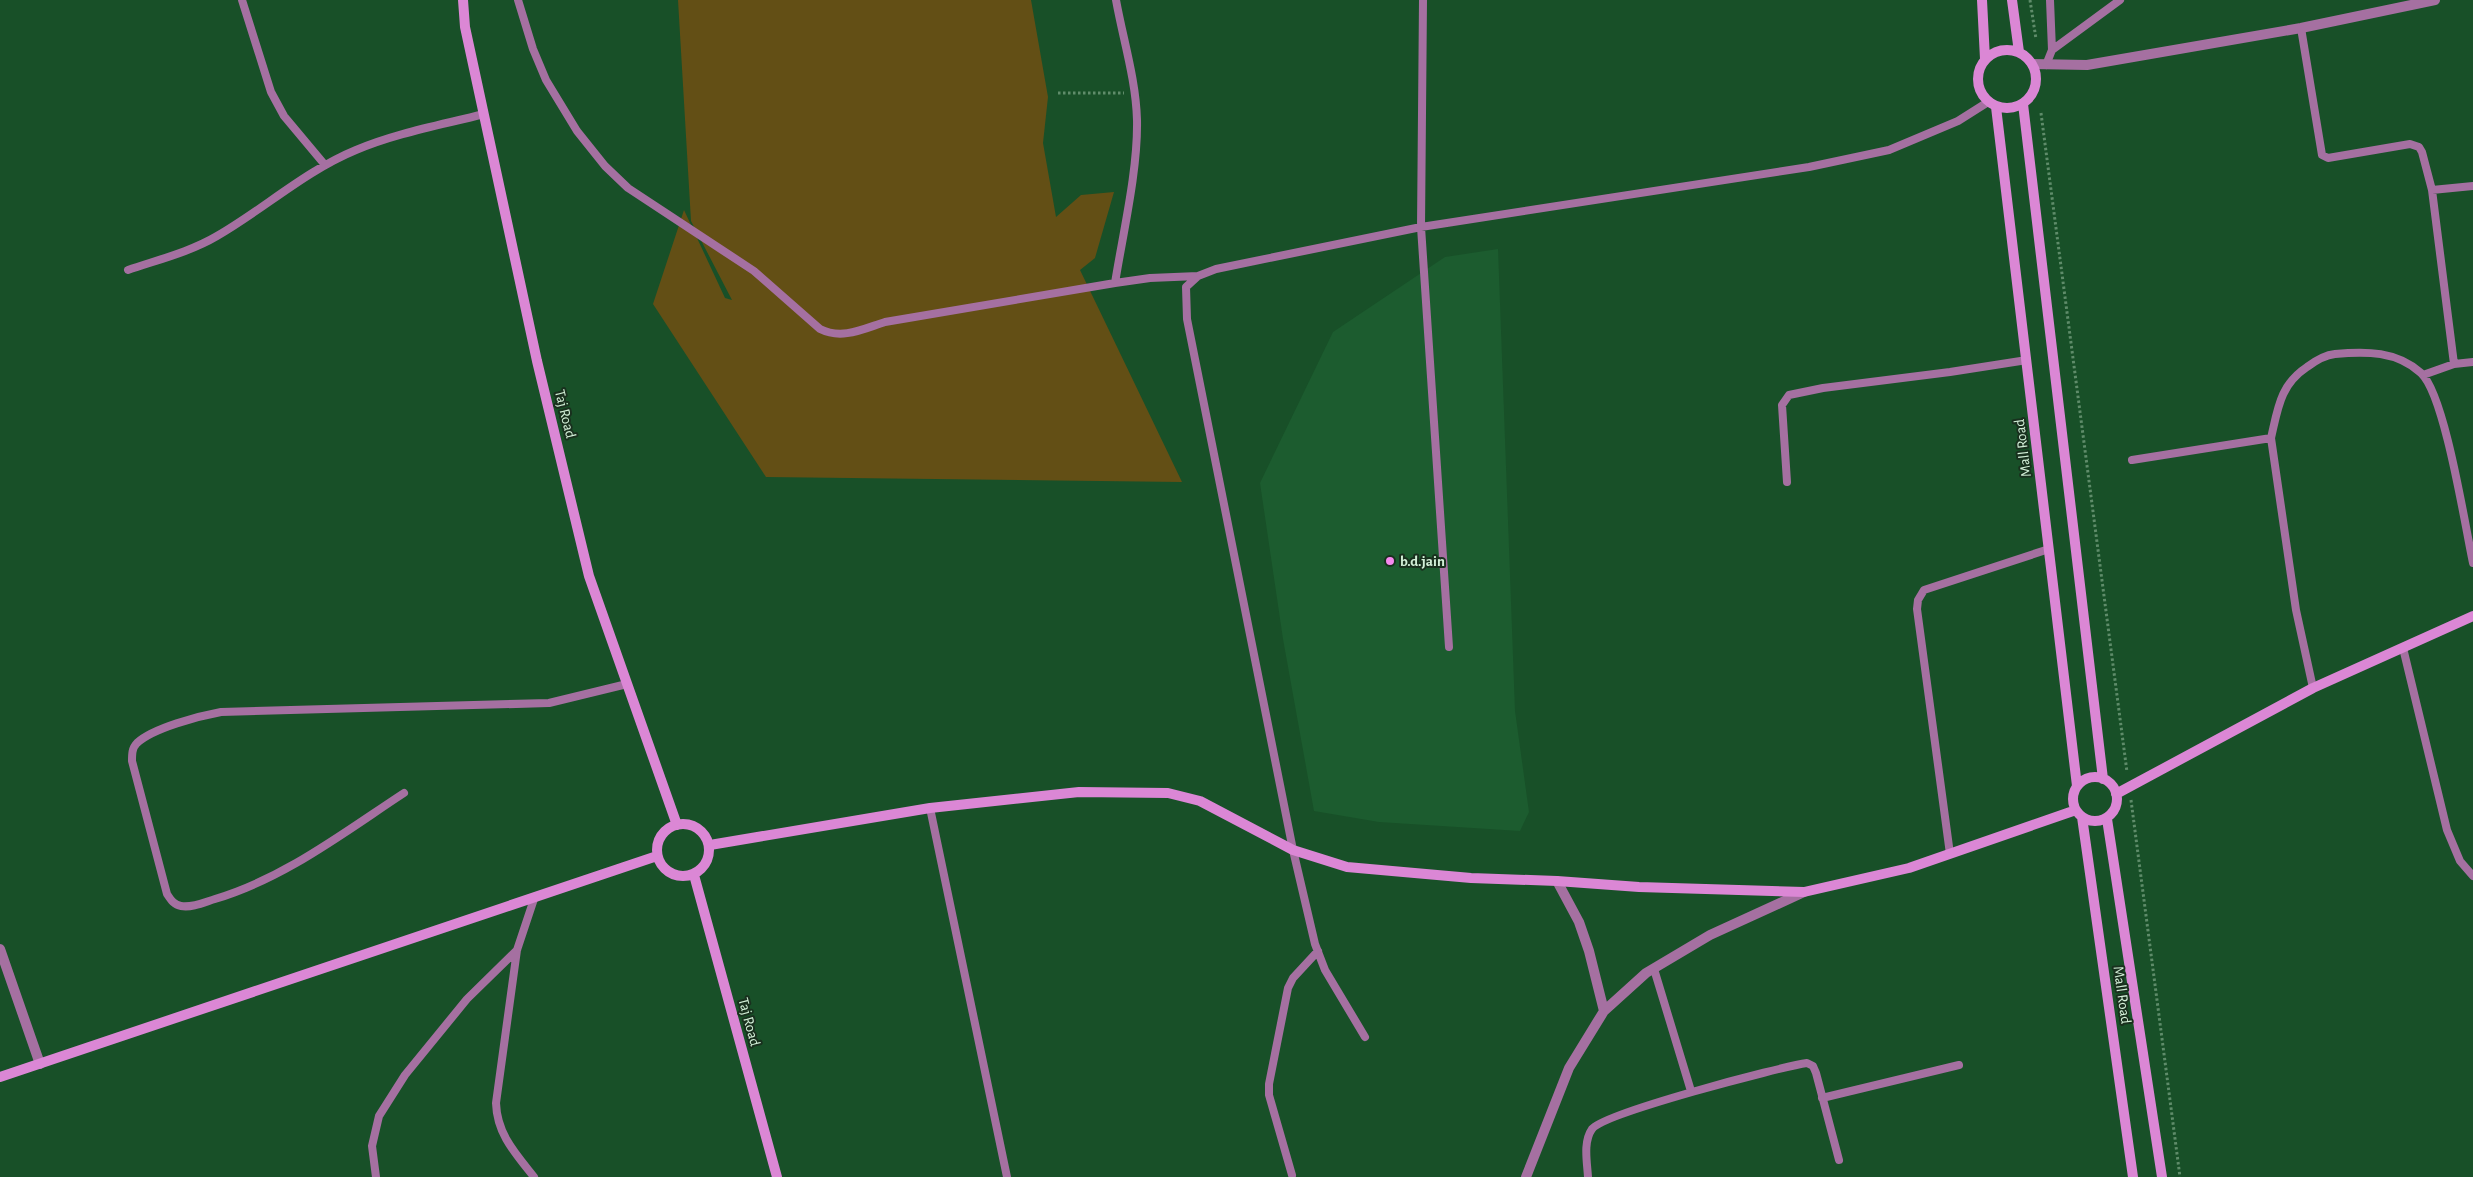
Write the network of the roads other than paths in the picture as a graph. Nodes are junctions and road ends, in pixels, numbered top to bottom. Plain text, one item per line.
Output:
1 (242, 0) edge
2 (463, 0) edge
3 (518, 0) edge
4 (1116, 0) edge
5 (1423, 0) edge
6 (1982, 0) edge
7 (2012, 0) edge
8 (2050, 0) edge
9 (2120, 0) edge
10 (2428, 1) edge
11 (2301, 28) junction
12 (2052, 50) junction
13 (2019, 52) junction
14 (1985, 59) junction
15 (2032, 64) junction
16 (2046, 66) junction
17 (1992, 104) junction
18 (2023, 104) junction
19 (484, 114) junction
20 (325, 165) junction
21 (2473, 186) edge
22 (2432, 190) junction
23 (1421, 227) junction
24 (128, 270) dead end
25 (1198, 276) junction
26 (1115, 283) junction
27 (2028, 360) junction
28 (2473, 362) edge
29 (2454, 364) junction
30 (2423, 374) junction
31 (2271, 438) junction
32 (2132, 460) dead end
33 (1787, 482) dead end
34 (2049, 549) junction
35 (2473, 563) edge
36 (2473, 616) edge
37 (1449, 647) dead end
38 (2403, 648) junction
39 (627, 684) junction
40 (2313, 688) junction
41 (2103, 779) junction
42 (2077, 786) junction
43 (404, 793) dead end
44 (2116, 794) junction
45 (930, 808) junction
46 (2079, 814) junction
47 (2107, 819) junction
48 (676, 824) junction
49 (710, 845) junction
50 (1293, 850) junction
51 (1950, 854) junction
52 (658, 856) junction
53 (694, 875) junction
54 (2473, 876) edge
55 (1557, 881) junction
56 (1804, 892) junction
57 (534, 899) junction
58 (0, 949) edge
59 (517, 950) junction
60 (1318, 952) junction
61 (1654, 969) junction
62 (1604, 1010) junction
63 (1364, 1037) dead end
64 (40, 1064) junction
65 (1959, 1064) dead end
66 (0, 1077) edge
67 (1691, 1091) junction
68 (1822, 1098) junction
69 (1839, 1160) dead end
70 (1292, 1174) dead end
71 (376, 1177) edge
72 (534, 1177) edge
73 (776, 1177) edge
74 (1007, 1177) edge
75 (1526, 1177) edge
76 (1588, 1177) edge
77 (2133, 1177) edge
78 (2162, 1177) edge

1 - 20 lane
2 - 19 main road, Taj Road
3 - 26 lane
4 - 26 lane
5 - 23 lane
6 - 14 main road
7 - 13 main road
8 - 12 lane
9 - 12 lane
10 - 11 street
11 - 16 street
11 - 22 lane
12 - 16 lane
13 - 14 main road
13 - 15 main road
14 - 17 main road
15 - 16 street
15 - 18 main road
17 - 18 main road
17 - 23 lane
17 - 27 main road, Mall Road
18 - 41 main road
19 - 20 lane
19 - 39 main road, Taj Road
20 - 24 lane
21 - 22 lane
22 - 29 lane
23 - 25 lane
23 - 37 lane
25 - 26 lane
25 - 50 lane
27 - 33 lane
27 - 34 main road, Mall Road
28 - 29 lane
29 - 30 lane
30 - 31 lane
30 - 35 lane
31 - 32 lane
31 - 40 lane
34 - 42 main road, Mall Road
34 - 51 lane
36 - 38 main road
38 - 40 main road
38 - 54 lane
39 - 43 lane
39 - 48 main road, Taj Road
40 - 44 main road
41 - 42 main road
41 - 44 main road
42 - 46 main road
44 - 47 main road
45 - 49 main road
45 - 50 main road
45 - 74 lane
46 - 47 main road
46 - 51 main road
46 - 77 main road, Mall Road
47 - 78 main road, Mall Road
48 - 49 main road
48 - 52 main road
49 - 53 main road
50 - 55 main road
50 - 60 lane
51 - 56 main road
52 - 53 main road
52 - 57 main road
53 - 73 main road, Taj Road
55 - 56 main road
55 - 62 street
56 - 61 street
57 - 59 lane
57 - 64 main road
58 - 64 street
59 - 71 lane
59 - 72 lane
60 - 63 lane
60 - 70 lane
61 - 62 street
61 - 67 lane
62 - 75 street
64 - 66 main road
65 - 68 lane
67 - 68 lane
67 - 76 lane
68 - 69 lane

